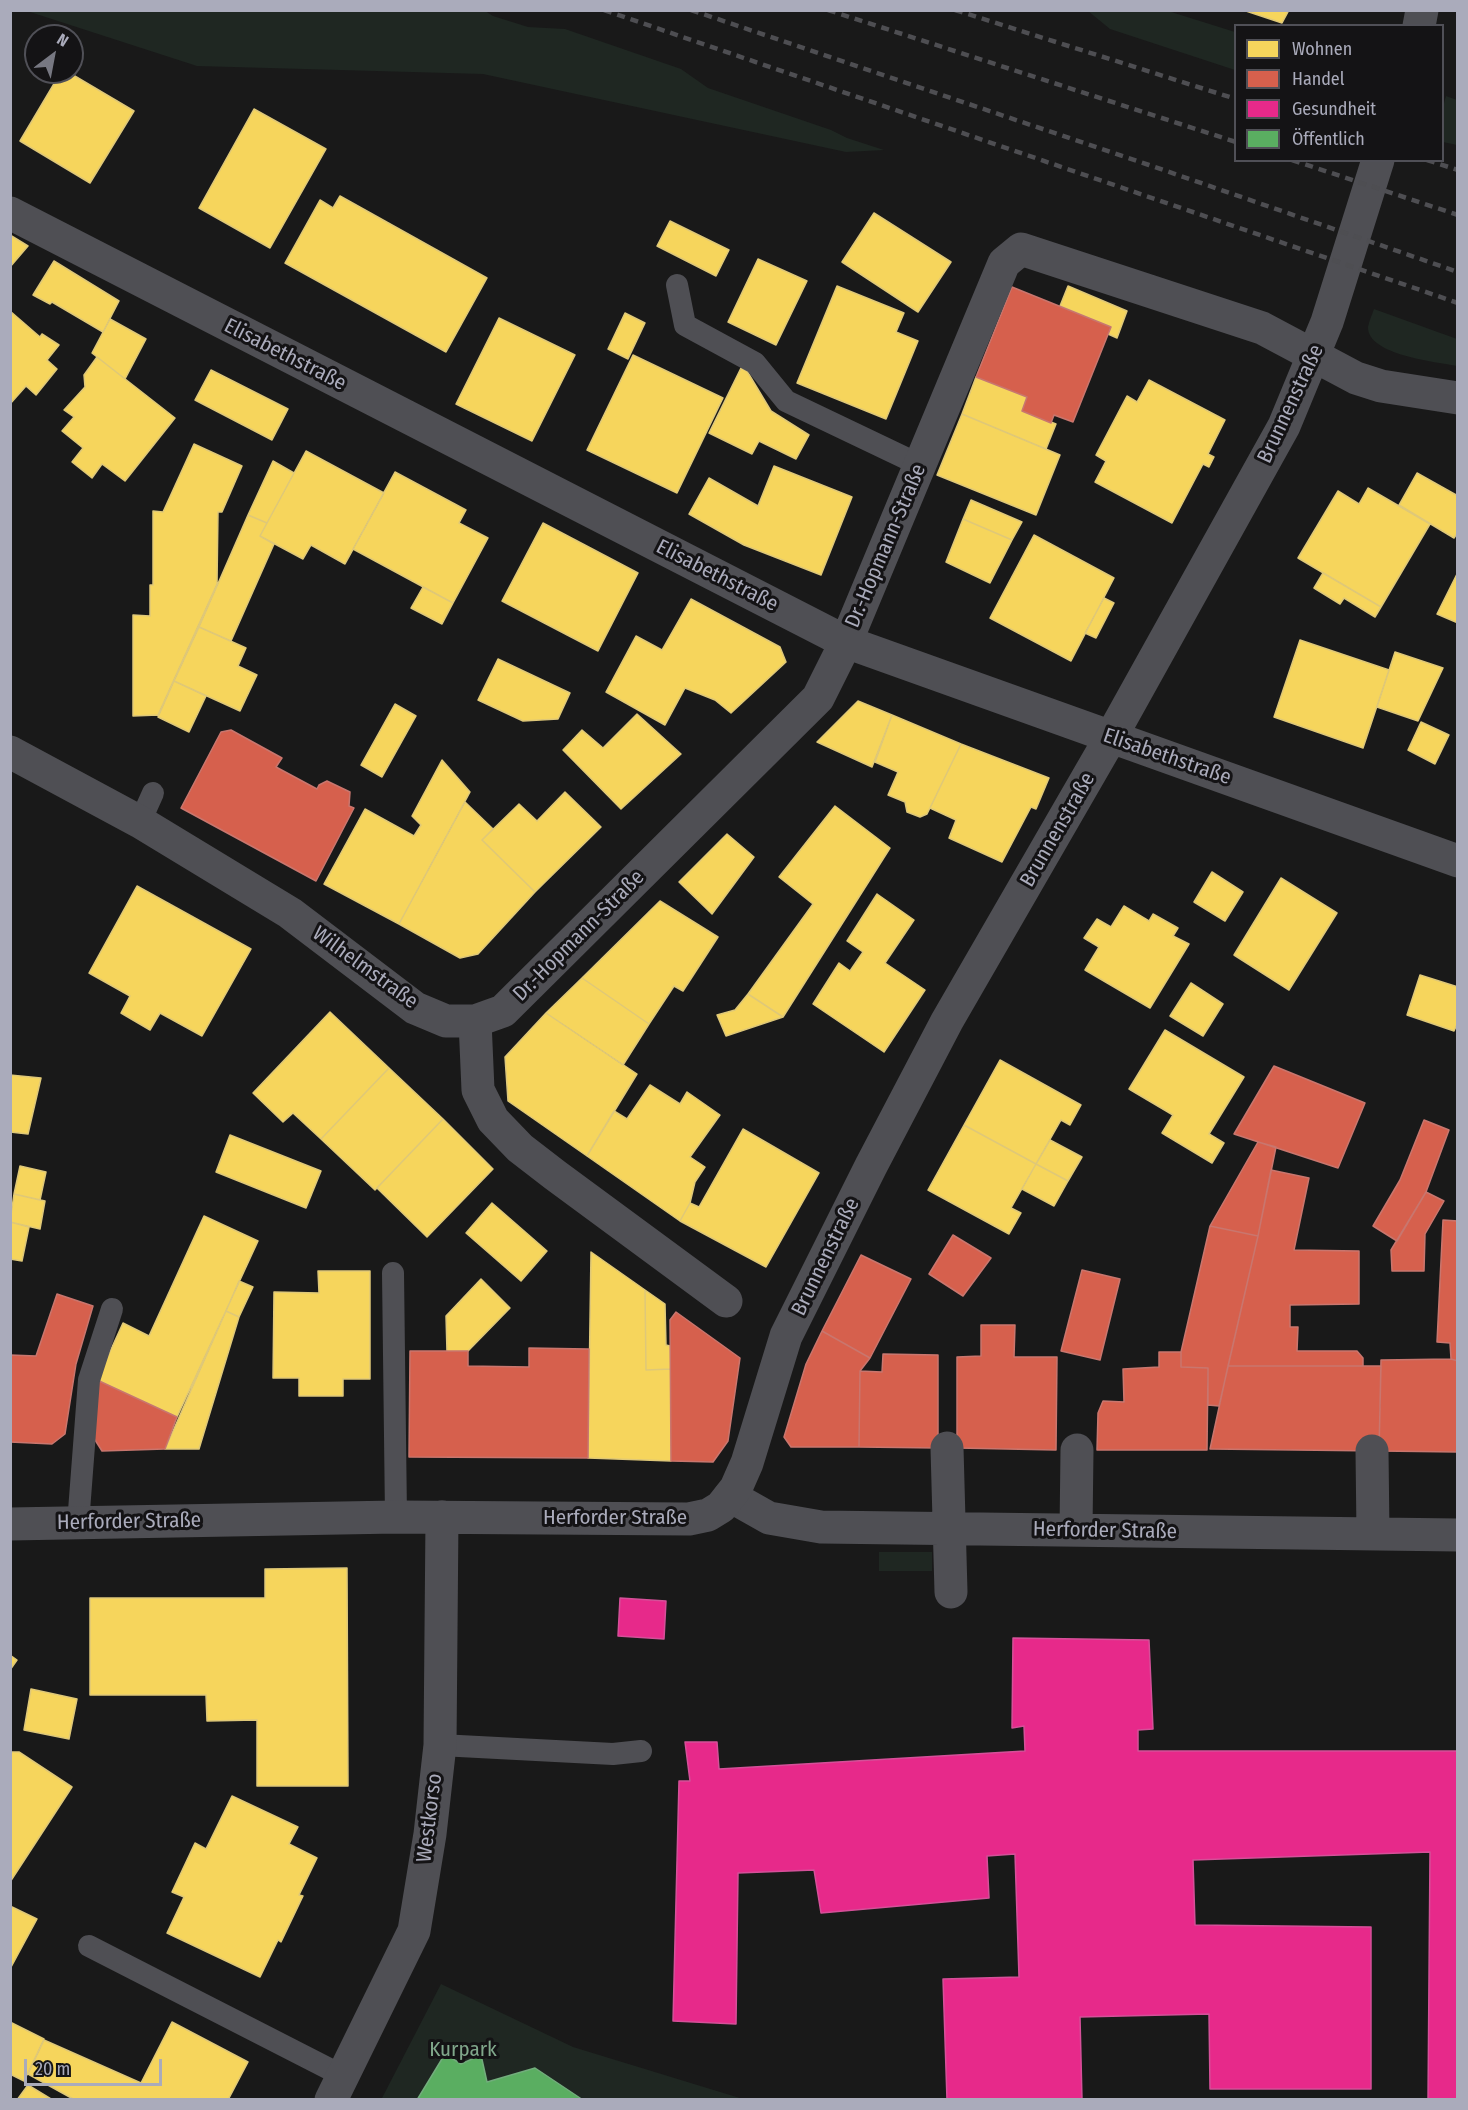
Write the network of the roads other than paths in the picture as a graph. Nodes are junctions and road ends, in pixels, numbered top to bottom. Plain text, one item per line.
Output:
1 (1376, 162) edge
2 (10, 213) edge
3 (677, 285) dead end
4 (1314, 356) junction
5 (1458, 399) edge
6 (920, 465) junction
7 (846, 642) junction
8 (1111, 737) junction
9 (10, 753) edge
10 (153, 793) dead end
11 (140, 822) junction
12 (1458, 861) edge
13 (475, 1021) junction
14 (393, 1272) dead end
15 (726, 1301) dead end
16 (112, 1308) dead end
17 (947, 1448) dead end
18 (1077, 1450) dead end
19 (1372, 1451) dead end
20 (730, 1496) junction
21 (396, 1517) junction
22 (442, 1517) junction
23 (10, 1524) edge
24 (78, 1524) junction
25 (949, 1528) junction
26 (1076, 1530) junction
27 (1373, 1534) junction
28 (1458, 1535) edge
29 (951, 1592) dead end
30 (440, 1745) junction
31 (641, 1751) dead end
32 (88, 1946) dead end
33 (337, 2088) edge

1 - 4 street, Brunnenstraße
2 - 7 street, Elisabethstraße
3 - 6 lane
4 - 5 street
4 - 6 street, Dr.-Hopmann-Straße
4 - 8 street, Brunnenstraße
6 - 7 street, Dr.-Hopmann-Straße
7 - 8 street, Elisabethstraße
7 - 13 street, Dr.-Hopmann-Straße
8 - 12 street, Elisabethstraße
8 - 20 street, Brunnenstraße
9 - 11 street, Wilhelmstraße
10 - 11 lane
11 - 13 street, Wilhelmstraße
13 - 15 street
14 - 21 lane
16 - 24 lane
17 - 25 street
18 - 26 street
19 - 27 street
20 - 22 street, Herforder Straße
20 - 25 street, Herforder Straße
21 - 22 street, Herforder Straße
21 - 24 street, Herforder Straße
22 - 30 street, Westkorso
23 - 24 street, Herforder Straße
25 - 26 street, Herforder Straße
25 - 29 street
26 - 27 street, Herforder Straße
27 - 28 street, Herforder Straße
30 - 31 lane
30 - 33 street, Westkorso
32 - 33 lane

